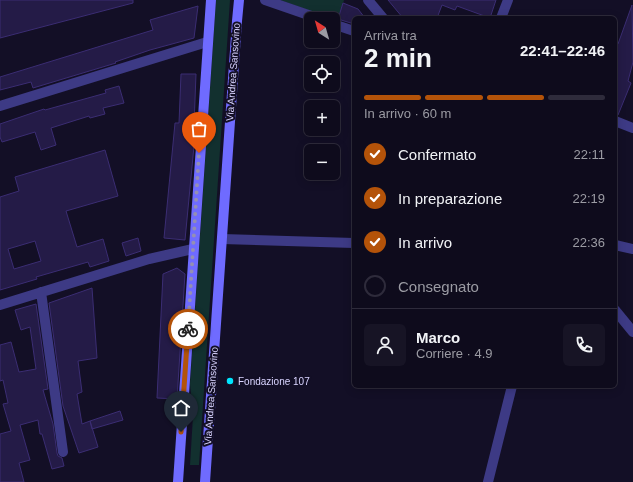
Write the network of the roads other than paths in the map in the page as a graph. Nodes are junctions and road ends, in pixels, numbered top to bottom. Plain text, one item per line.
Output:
1 (211, 0) edge
2 (239, 0) edge
3 (265, 0) edge
4 (368, 0) edge
5 (508, 0) edge
6 (304, 13) edge
7 (381, 16) edge
8 (502, 16) edge
9 (340, 26) edge
10 (352, 30) edge
11 (207, 42) junction
12 (0, 106) edge
13 (617, 122) edge
14 (633, 128) edge
15 (222, 239) junction
16 (352, 243) edge
17 (617, 246) edge
18 (193, 249) junction
19 (633, 250) edge
20 (41, 292) junction
21 (0, 305) edge
22 (617, 312) edge
23 (633, 332) edge
24 (512, 388) edge
25 (63, 452) dead end
26 (178, 482) edge
27 (205, 482) edge
28 (488, 482) edge

1 - 11 main road
2 - 15 main road, Via Andrea Sansovino
3 - 6 street
4 - 7 street
5 - 8 street
9 - 10 street
11 - 12 street
11 - 18 main road
13 - 14 street
15 - 16 street
15 - 27 main road, Via Andrea Sansovino
17 - 19 street
18 - 20 street
18 - 26 main road
20 - 21 street
20 - 25 street
22 - 23 street
24 - 28 street

